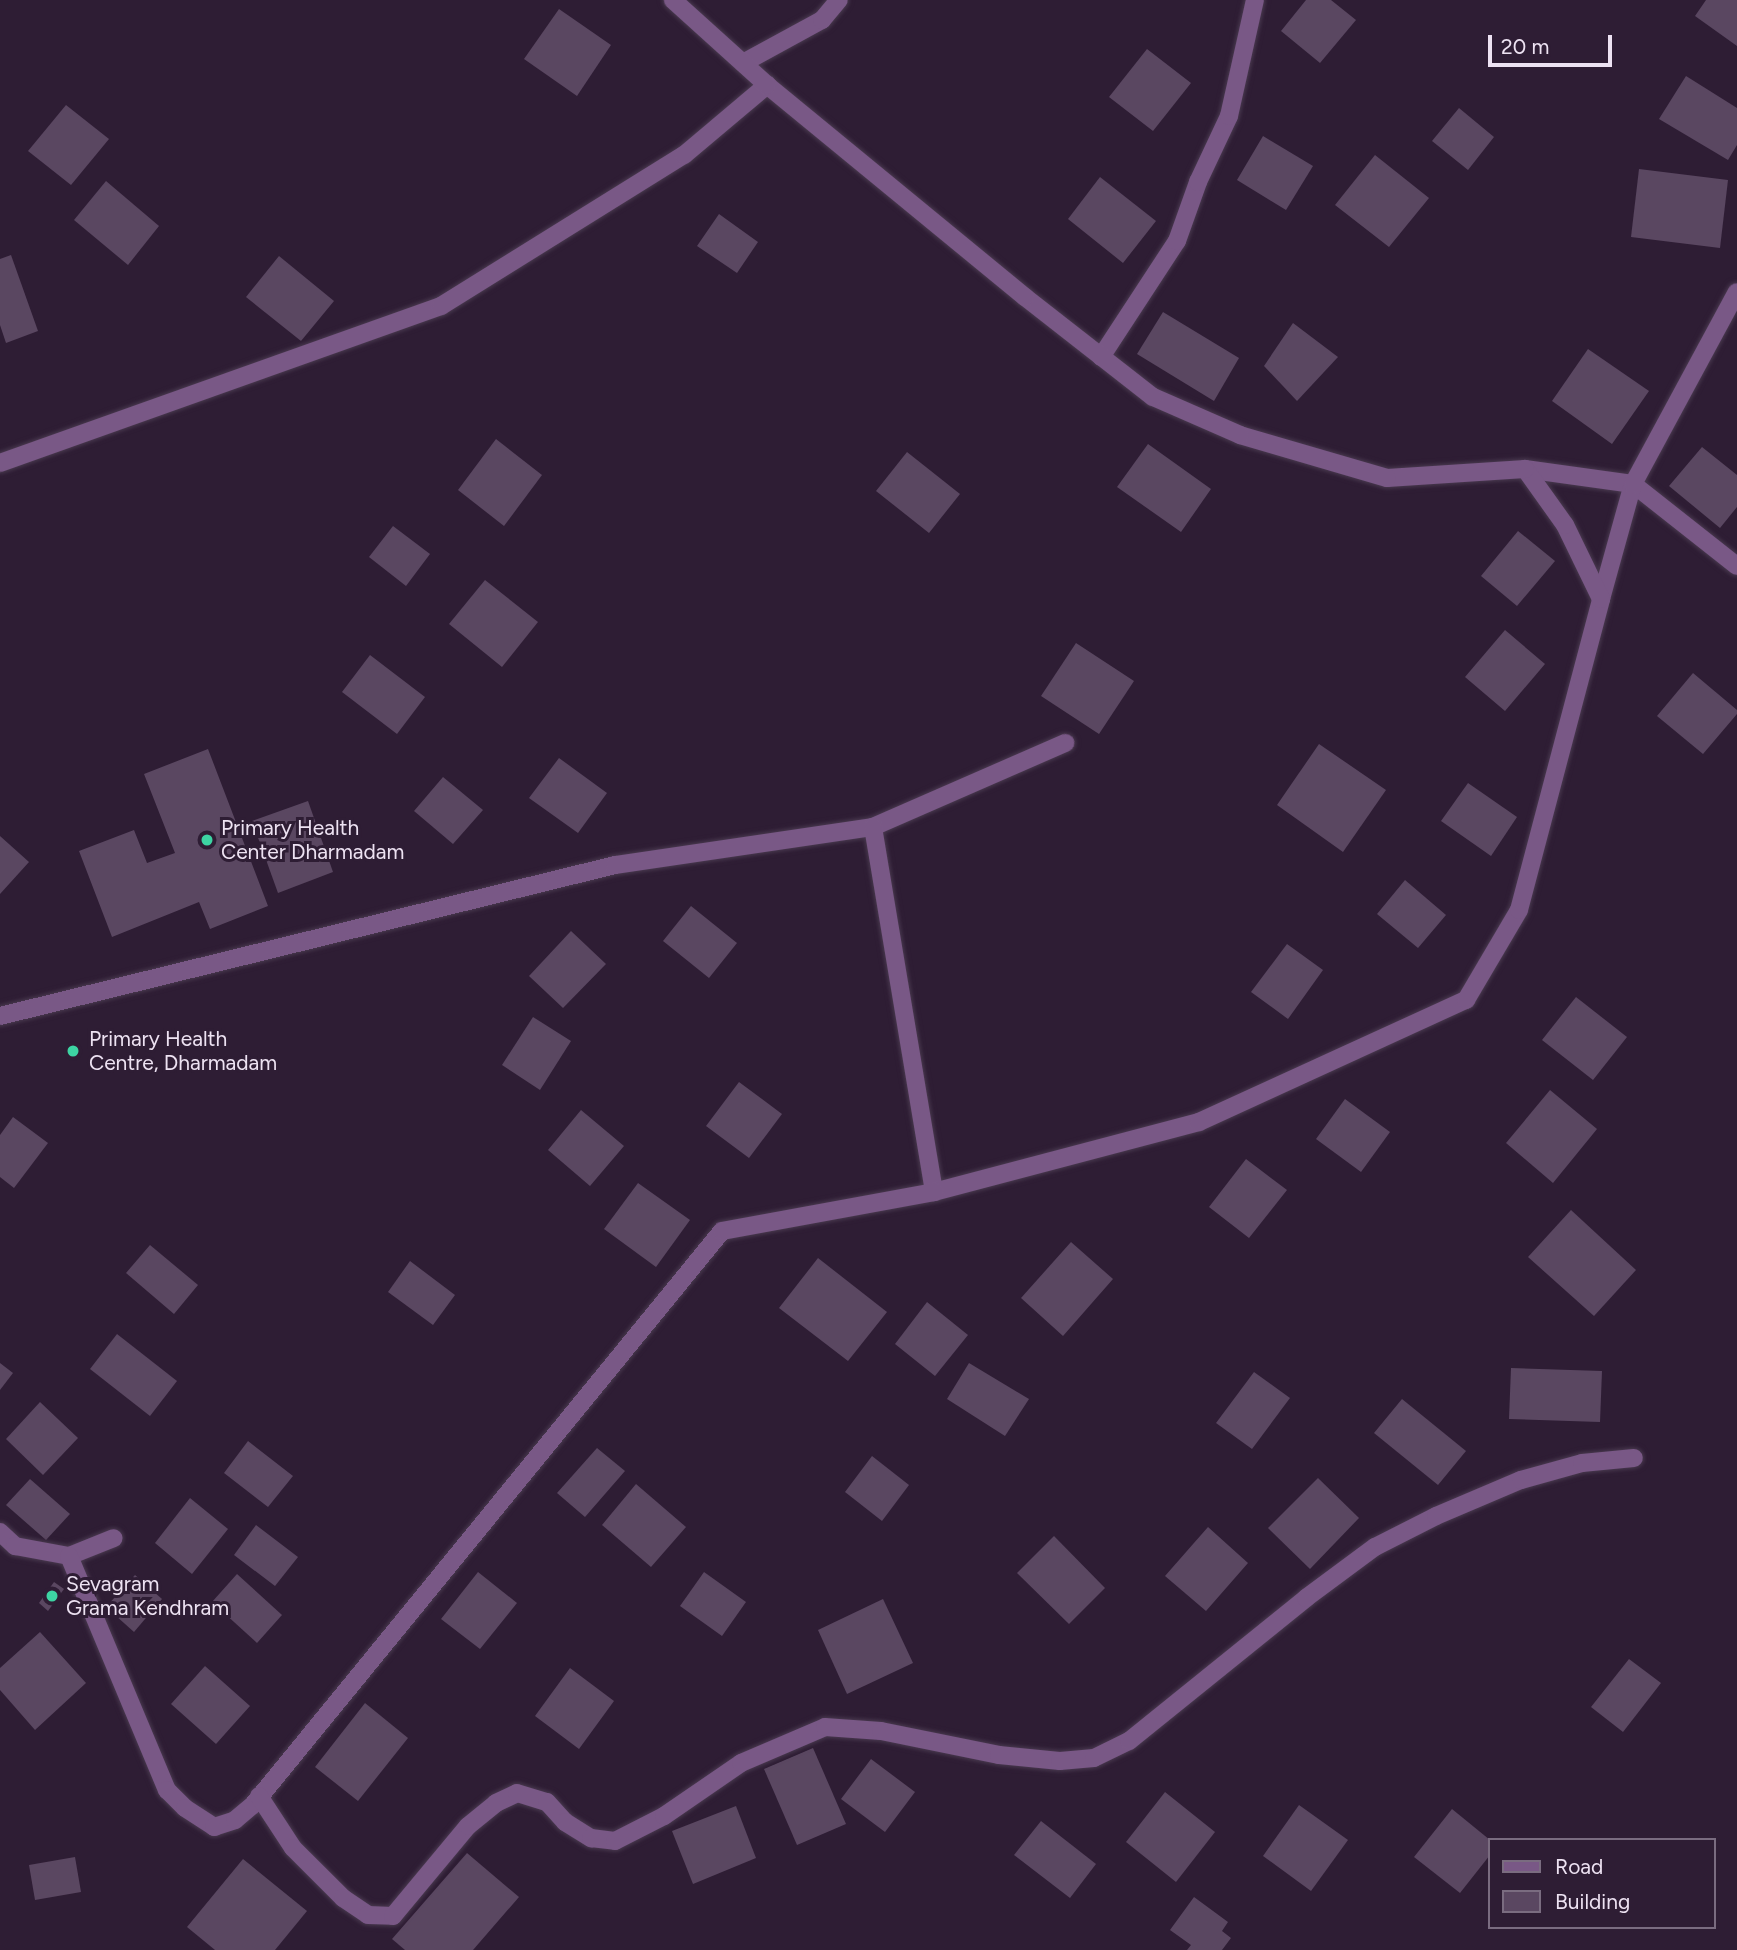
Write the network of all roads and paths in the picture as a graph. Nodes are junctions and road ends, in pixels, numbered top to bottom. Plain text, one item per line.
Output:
1 (673, 0) edge
2 (839, 0) edge
3 (1255, 0) edge
4 (743, 64) junction
5 (767, 85) junction
6 (1737, 292) edge
7 (1101, 357) junction
8 (0, 463) edge
9 (1525, 469) junction
10 (1633, 484) junction
11 (1737, 566) edge
12 (1601, 598) junction
13 (1065, 743) dead end
14 (873, 827) junction
15 (0, 1016) edge
16 (934, 1192) junction
17 (1634, 1458) dead end
18 (0, 1532) edge
19 (114, 1538) dead end
20 (69, 1556) junction
21 (259, 1796) junction

1 - 4 street
2 - 4 street
3 - 7 street
4 - 5 street
5 - 7 street
5 - 8 street
6 - 10 street
7 - 9 street
9 - 10 street
9 - 12 street
10 - 11 street
10 - 12 street
12 - 16 street
13 - 14 street
14 - 15 street
14 - 16 street
16 - 21 street
17 - 21 street
18 - 20 street
19 - 20 street
20 - 21 street

